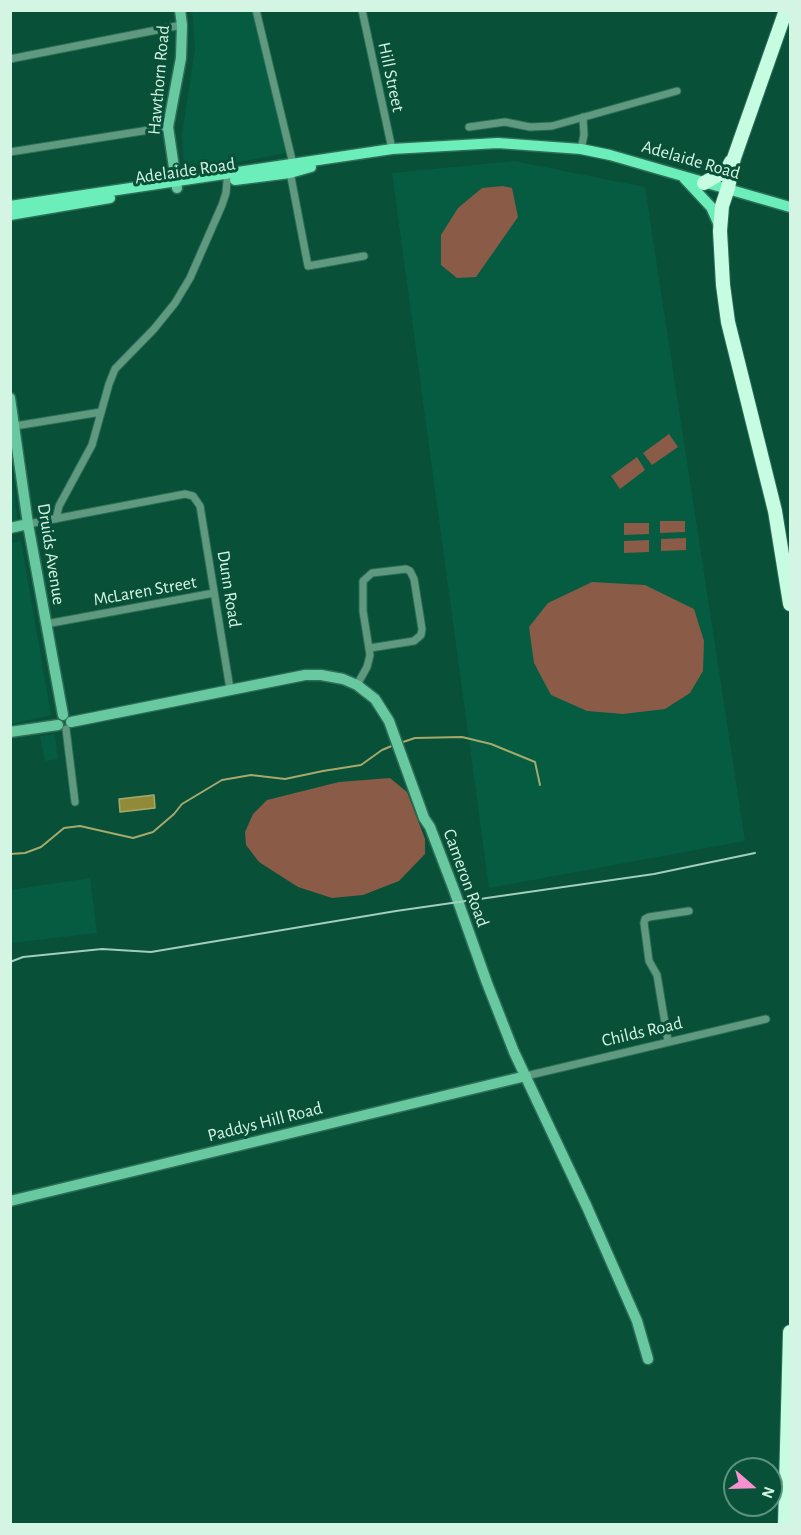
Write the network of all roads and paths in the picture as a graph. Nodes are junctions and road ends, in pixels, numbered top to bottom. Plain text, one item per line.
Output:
1 (180, 10) edge
2 (256, 10) edge
3 (362, 10) edge
4 (786, 10) edge
5 (182, 25) junction
6 (10, 59) edge
7 (677, 92) dead end
8 (583, 117) junction
9 (168, 127) junction
10 (470, 127) dead end
11 (392, 149) junction
12 (581, 149) junction
13 (10, 152) edge
14 (734, 158) junction
15 (290, 167) junction
16 (682, 176) junction
17 (227, 181) junction
18 (704, 183) junction
19 (177, 185) junction
20 (728, 188) junction
21 (10, 206) edge
22 (790, 207) edge
23 (10, 215) edge
24 (720, 231) junction
25 (364, 256) dead end
26 (10, 398) edge
27 (101, 412) junction
28 (13, 426) edge
29 (56, 519) junction
30 (28, 524) junction
31 (10, 528) edge
32 (214, 593) junction
33 (790, 604) edge
34 (46, 624) junction
35 (370, 648) junction
36 (357, 685) junction
37 (230, 689) junction
38 (64, 723) junction
39 (10, 732) edge
40 (75, 802) dead end
41 (689, 911) dead end
42 (766, 1019) dead end
43 (668, 1041) junction
44 (526, 1076) junction
45 (10, 1201) edge
46 (790, 1332) edge
47 (648, 1359) dead end
48 (785, 1524) edge

1 - 5 street, Hawthorn Road
2 - 15 street
3 - 11 street, Hill Street
4 - 14 highway
5 - 6 street
5 - 9 street, Hawthorn Road
7 - 8 street
8 - 10 street
8 - 12 street
9 - 13 street
9 - 19 street, Hawthorn Road
11 - 12 main road, Adelaide Road
11 - 15 main road, Adelaide Road
12 - 16 main road, Adelaide Road
14 - 18 highway
14 - 20 highway
15 - 17 main road, Adelaide Road
15 - 19 main road, Adelaide Road
15 - 25 street
16 - 18 main road, Adelaide Road
16 - 24 main road
17 - 19 main road, Adelaide Road
17 - 27 street
18 - 20 main road, Adelaide Road
19 - 21 main road, Adelaide Road
19 - 23 main road, Adelaide Road
20 - 22 main road, Adelaide Road
20 - 24 highway
24 - 33 highway
26 - 28 street, Druids Avenue
27 - 28 street
27 - 29 street
28 - 30 street, Druids Avenue
29 - 30 street
29 - 32 street, Dunn Road
30 - 31 street
30 - 34 street, Druids Avenue
32 - 34 street, McLaren Street
32 - 37 street, Dunn Road
34 - 38 street, Druids Avenue
35 - 35 street
35 - 36 street
36 - 37 street, Cameron Road
36 - 44 street, Cameron Road
37 - 38 street, Cameron Road
38 - 39 street, Cameron Road
38 - 40 street, Druids Avenue
41 - 43 street
42 - 43 street, Childs Road
43 - 44 street, Childs Road
44 - 45 street, Paddys Hill Road
44 - 47 street, Cameron Road
46 - 48 highway

